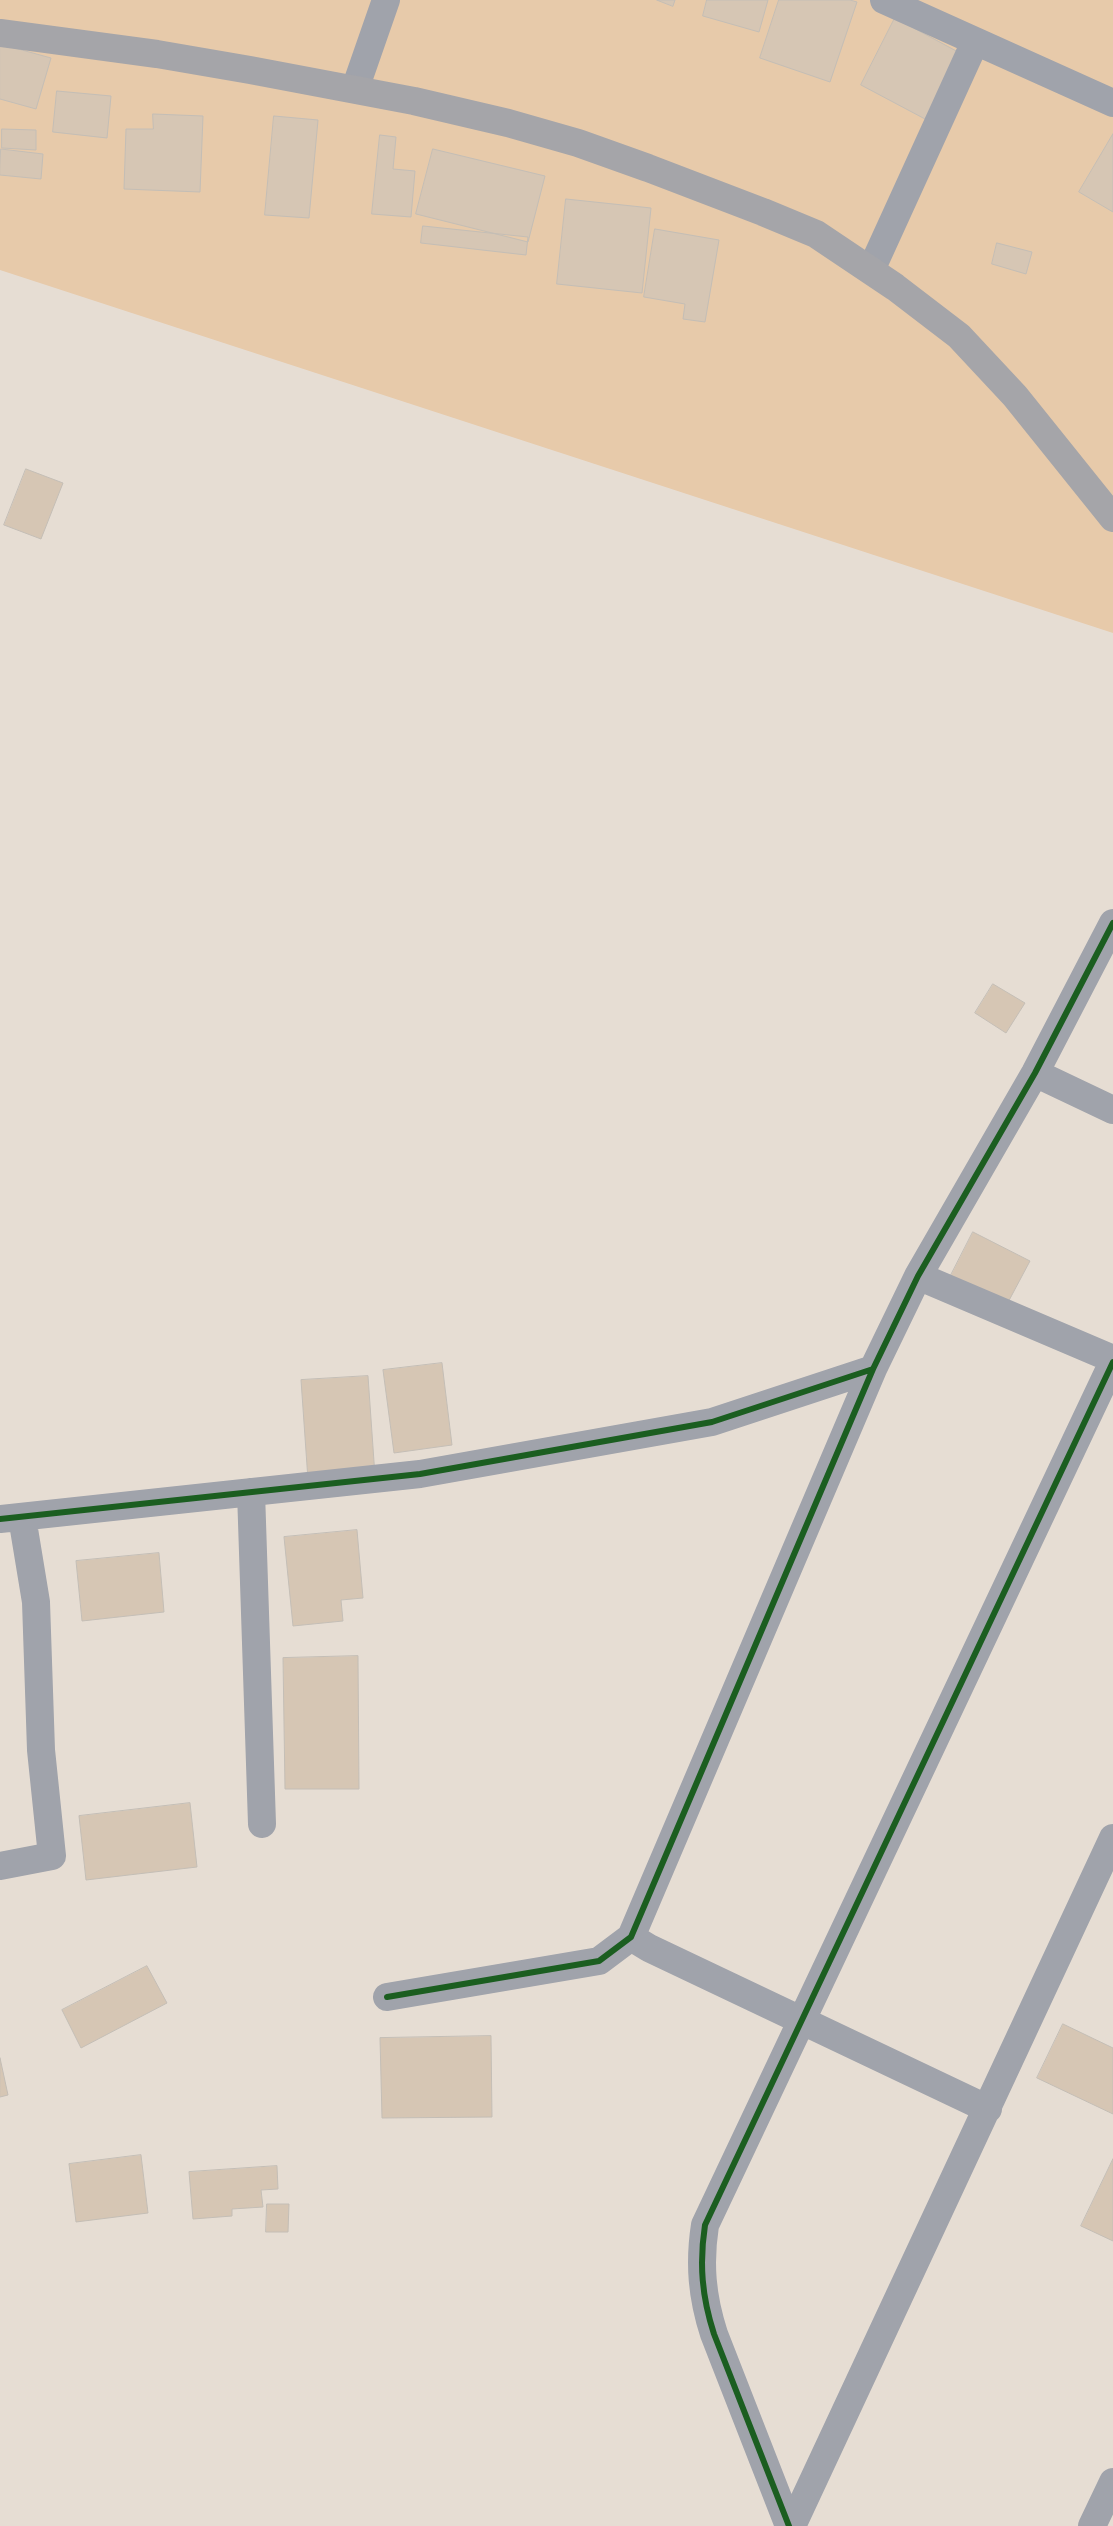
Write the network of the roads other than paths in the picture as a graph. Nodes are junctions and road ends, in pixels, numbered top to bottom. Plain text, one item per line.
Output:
1 (386, 0) edge
2 (884, 0) edge
3 (0, 33) edge
4 (975, 42) junction
5 (356, 89) junction
6 (1113, 103) edge
7 (871, 270) junction
8 (1113, 518) edge
9 (1113, 923) edge
10 (1035, 1073) junction
11 (1113, 1110) edge
12 (918, 1276) junction
13 (1113, 1359) edge
14 (1113, 1362) edge
15 (873, 1368) junction
16 (251, 1492) junction
17 (11, 1518) edge
18 (262, 1824) dead end
19 (1113, 1838) edge
20 (0, 1866) edge
21 (631, 1937) junction
22 (387, 1997) dead end
23 (800, 2020) junction
24 (988, 2110) junction
25 (1113, 2482) edge
26 (791, 2526) edge
27 (1092, 2526) edge

1 - 5 street
2 - 4 street
3 - 5 main road
4 - 6 street
4 - 7 street
5 - 7 main road
7 - 8 main road
9 - 10 street
10 - 11 street
10 - 12 street
12 - 13 street
12 - 15 street
14 - 23 street
15 - 16 street
15 - 21 street
16 - 17 street
16 - 18 street
17 - 20 street
19 - 24 street
21 - 22 street
21 - 23 street
23 - 24 street
23 - 26 street
24 - 26 street
25 - 27 street

